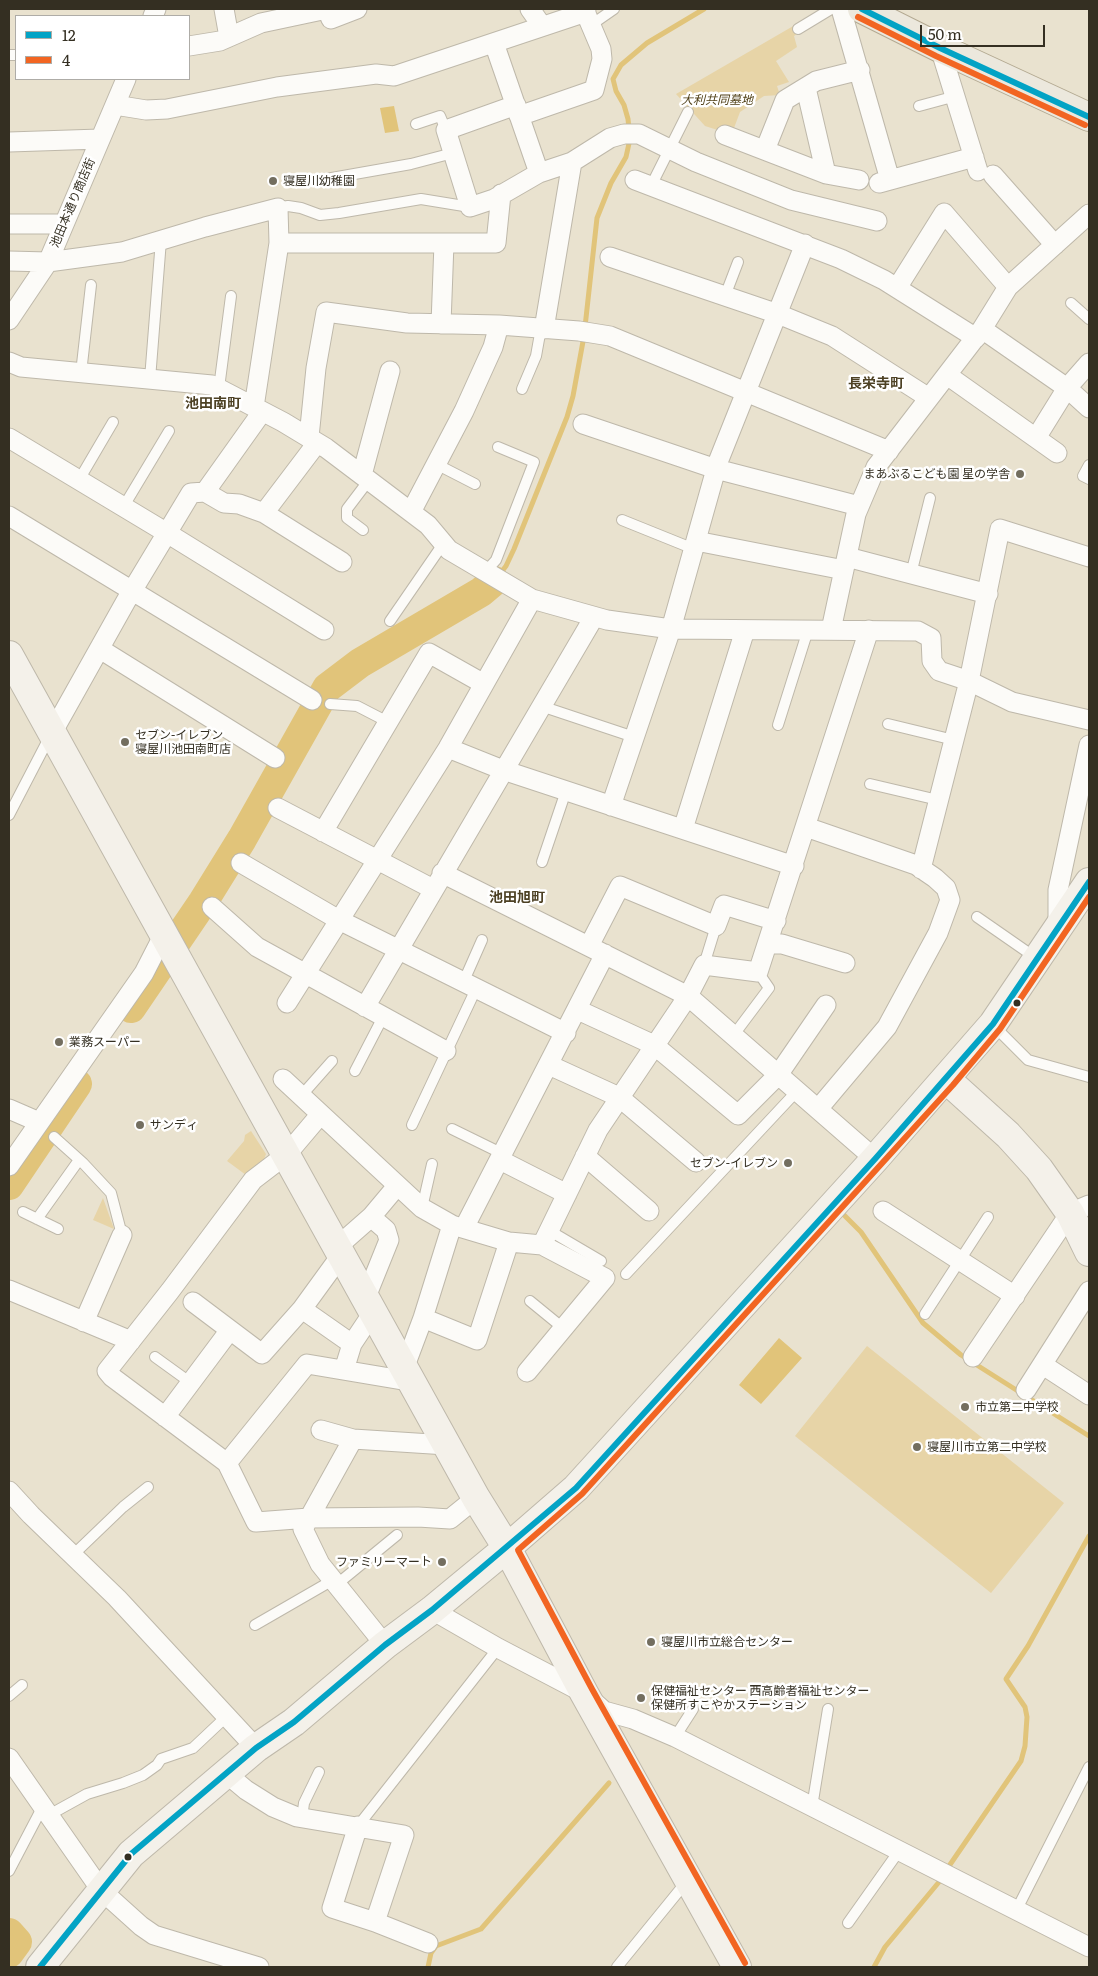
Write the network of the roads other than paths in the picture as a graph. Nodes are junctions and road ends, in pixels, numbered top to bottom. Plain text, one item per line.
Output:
1 (224, 9) edge
2 (327, 9) edge
3 (357, 9) edge
4 (530, 9) edge
5 (614, 9) edge
6 (831, 9) edge
7 (841, 9) edge
8 (862, 9) edge
9 (894, 11) edge
10 (587, 15) edge
11 (542, 26) junction
12 (798, 29) dead end
13 (229, 38) junction
14 (494, 43) junction
15 (190, 46) edge
16 (940, 48) junction
17 (860, 70) junction
18 (126, 80) edge
19 (806, 88) junction
20 (956, 96) junction
21 (115, 105) junction
22 (1089, 105) edge
23 (919, 106) dead end
24 (518, 111) junction
25 (688, 112) dead end
26 (1089, 117) edge
27 (416, 124) dead end
28 (446, 130) junction
29 (725, 135) dead end
30 (100, 140) junction
31 (9, 142) edge
32 (669, 148) junction
33 (765, 150) junction
34 (453, 153) junction
35 (572, 162) junction
36 (982, 168) junction
37 (539, 173) junction
38 (826, 174) junction
39 (326, 179) dead end
40 (859, 180) dead end
41 (643, 183) joint
42 (501, 194) junction
43 (470, 207) junction
44 (278, 208) junction
45 (1087, 220) edge
46 (877, 221) dead end
47 (9, 224) edge
48 (64, 224) junction
49 (161, 240) junction
50 (279, 243) junction
51 (444, 243) junction
52 (805, 244) junction
53 (1055, 245) junction
54 (610, 257) dead end
55 (9, 261) edge
56 (48, 262) junction
57 (738, 262) dead end
58 (91, 285) dead end
59 (1008, 287) junction
60 (896, 288) junction
61 (231, 296) dead end
62 (725, 296) junction
63 (1071, 303) dead end
64 (778, 314) junction
65 (1089, 319) edge
66 (9, 320) edge
67 (441, 324) junction
68 (499, 325) junction
69 (542, 328) junction
70 (979, 333) junction
71 (9, 362) edge
72 (1089, 364) edge
73 (390, 371) dead end
74 (81, 373) junction
75 (947, 375) junction
76 (150, 379) junction
77 (219, 388) junction
78 (1067, 388) junction
79 (522, 389) dead end
80 (747, 392) junction
81 (929, 398) junction
82 (1089, 408) edge
83 (258, 410) junction
84 (113, 422) dead end
85 (583, 424) dead end
86 (170, 431) dead end
87 (9, 438) edge
88 (1036, 438) junction
89 (313, 440) junction
90 (498, 447) dead end
91 (889, 451) junction
92 (1056, 453) dead end
93 (436, 464) junction
94 (1089, 465) edge
95 (716, 469) junction
96 (365, 477) junction
97 (1089, 479) edge
98 (79, 480) junction
99 (475, 484) dead end
100 (206, 492) junction
101 (930, 498) dead end
102 (124, 506) junction
103 (859, 506) junction
104 (411, 512) junction
105 (264, 513) junction
106 (9, 516) edge
107 (622, 520) dead end
108 (363, 530) dead end
109 (167, 532) junction
110 (444, 544) junction
111 (695, 545) junction
112 (1089, 557) edge
113 (342, 562) dead end
114 (845, 564) junction
115 (486, 571) junction
116 (912, 574) junction
117 (132, 590) junction
118 (988, 594) junction
119 (532, 600) junction
120 (594, 617) junction
121 (390, 621) dead end
122 (671, 629) junction
123 (324, 630) dead end
124 (745, 630) junction
125 (808, 630) junction
126 (831, 630) junction
127 (869, 630) junction
128 (100, 649) junction
129 (9, 655) edge
130 (969, 681) junction
131 (16, 684) edge
132 (484, 684) junction
133 (321, 702) joint
134 (541, 706) junction
135 (1089, 720) edge
136 (388, 722) junction
137 (888, 724) dead end
138 (778, 725) dead end
139 (52, 733) junction
140 (634, 737) junction
141 (954, 740) junction
142 (1089, 746) edge
143 (448, 748) junction
144 (275, 758) dead end
145 (503, 770) junction
146 (870, 784) dead end
147 (566, 791) junction
148 (938, 800) junction
149 (611, 806) junction
150 (278, 808) dead end
151 (9, 815) edge
152 (806, 827) junction
153 (683, 829) junction
154 (323, 832) junction
155 (377, 860) junction
156 (542, 862) dead end
157 (241, 863) dead end
158 (794, 866) junction
159 (921, 869) junction
160 (438, 881) junction
161 (1089, 882) edge
162 (212, 906) dead end
163 (1082, 907) edge
164 (977, 917) dead end
165 (339, 920) junction
166 (776, 921) junction
167 (716, 926) junction
168 (1058, 927) junction
169 (482, 940) dead end
170 (168, 943) junction
171 (768, 944) junction
172 (398, 950) junction
173 (597, 950) junction
174 (1036, 958) junction
175 (845, 963) dead end
176 (704, 965) junction
177 (758, 972) junction
178 (304, 974) junction
179 (470, 986) junction
180 (688, 996) junction
181 (287, 1003) dead end
182 (826, 1005) dead end
183 (365, 1007) junction
184 (578, 1010) junction
185 (383, 1017) junction
186 (993, 1024) junction
187 (566, 1033) junction
188 (733, 1036) junction
189 (654, 1045) junction
190 (446, 1051) junction
191 (332, 1061) dead end
192 (549, 1065) junction
193 (355, 1072) dead end
194 (778, 1075) junction
195 (1089, 1076) edge
196 (283, 1079) dead end
197 (946, 1079) junction
198 (797, 1091) junction
199 (301, 1096) junction
200 (619, 1098) junction
201 (9, 1109) edge
202 (818, 1109) junction
203 (320, 1115) junction
204 (39, 1122) junction
205 (412, 1124) dead end
206 (452, 1129) dead end
207 (54, 1137) dead end
208 (286, 1154) junction
209 (586, 1156) junction
210 (502, 1157) junction
211 (875, 1159) junction
212 (79, 1160) junction
213 (696, 1162) dead end
214 (432, 1164) dead end
215 (9, 1166) edge
216 (397, 1186) junction
217 (567, 1194) junction
218 (422, 1208) junction
219 (1080, 1209) edge
220 (649, 1211) dead end
221 (883, 1211) dead end
222 (23, 1212) dead end
223 (371, 1217) junction
224 (988, 1217) dead end
225 (37, 1219) junction
226 (458, 1226) junction
227 (58, 1229) dead end
228 (122, 1235) joint
229 (546, 1238) junction
230 (509, 1242) junction
231 (340, 1250) junction
232 (1089, 1252) edge
233 (960, 1260) junction
234 (601, 1261) dead end
235 (626, 1274) dead end
236 (9, 1290) edge
237 (1089, 1291) edge
238 (1015, 1296) junction
239 (530, 1301) dead end
240 (193, 1302) dead end
241 (370, 1304) junction
242 (302, 1309) junction
243 (925, 1314) dead end
244 (423, 1318) junction
245 (84, 1322) junction
246 (564, 1328) junction
247 (230, 1330) junction
248 (130, 1342) junction
249 (352, 1344) junction
250 (155, 1356) dead end
251 (973, 1357) dead end
252 (1043, 1365) junction
253 (344, 1370) junction
254 (527, 1372) dead end
255 (409, 1374) junction
256 (191, 1383) junction
257 (1026, 1390) dead end
258 (1089, 1395) edge
259 (166, 1417) junction
260 (321, 1430) dead end
261 (353, 1440) junction
262 (447, 1445) junction
263 (227, 1463) junction
264 (148, 1487) dead end
265 (9, 1491) edge
266 (476, 1498) junction
267 (309, 1518) junction
268 (397, 1536) dead end
269 (507, 1548) junction
270 (73, 1555) junction
271 (335, 1582) junction
272 (432, 1610) junction
273 (255, 1625) dead end
274 (385, 1645) junction
275 (498, 1648) junction
276 (22, 1685) dead end
277 (584, 1693) junction
278 (9, 1696) edge
279 (694, 1709) dead end
280 (828, 1709) dead end
281 (227, 1716) junction
282 (675, 1737) junction
283 (256, 1748) junction
284 (9, 1758) edge
285 (1089, 1767) edge
286 (319, 1772) dead end
287 (228, 1774) junction
288 (812, 1806) junction
289 (46, 1811) junction
290 (302, 1818) junction
291 (358, 1826) junction
292 (899, 1851) junction
293 (9, 1871) edge
294 (688, 1880) junction
295 (101, 1890) junction
296 (1016, 1911) junction
297 (375, 1922) junction
298 (848, 1924) dead end
299 (428, 1943) dead end
300 (1089, 1947) edge
301 (40, 1967) edge
302 (259, 1967) edge
303 (617, 1967) edge
304 (737, 1967) edge

1 - 13 street
2 - 3 street
2 - 13 street
4 - 11 street
5 - 10 lane
6 - 12 lane
7 - 17 street
8 - 16 main road
9 - 22 main road
10 - 11 street
10 - 24 street
11 - 14 street
13 - 15 street
14 - 21 street
14 - 24 street
16 - 20 street
16 - 26 main road
17 - 19 street
17 - 36 street
18 - 21 street, 池田本通り商店街
19 - 33 street
19 - 38 street
20 - 23 lane
20 - 36 street
21 - 30 street, 池田本通り商店街
24 - 28 street
24 - 37 street
25 - 32 lane
27 - 28 lane
28 - 34 street
29 - 33 street
30 - 31 street
30 - 48 street, 池田本通り商店街
32 - 35 street
32 - 41 lane
32 - 46 street
33 - 38 street
34 - 39 lane
34 - 43 street
35 - 37 street
35 - 69 street
36 - 53 street
37 - 42 street
38 - 40 street
41 - 52 street
42 - 43 street
42 - 51 street
43 - 44 lane
44 - 49 street
44 - 50 street
45 - 53 street
47 - 48 street
48 - 56 street, 池田本通り商店街
49 - 56 street
49 - 76 lane
50 - 51 street
50 - 83 street
51 - 67 street
52 - 60 street
52 - 64 street
53 - 59 street
54 - 62 street
55 - 56 street
56 - 66 street, 池田本通り商店街
57 - 62 lane
58 - 74 lane
59 - 60 street
59 - 70 street
60 - 70 street
61 - 77 lane
62 - 64 street
63 - 65 lane
64 - 80 street
64 - 81 street
67 - 68 street
67 - 89 street
68 - 69 street
68 - 93 street
69 - 79 lane
69 - 80 street
70 - 75 street
70 - 78 street
71 - 74 street
72 - 78 street
73 - 96 street
74 - 76 street
75 - 81 street
75 - 88 street
76 - 77 street
77 - 83 street
78 - 82 street
78 - 88 street
80 - 91 street
80 - 95 street
81 - 91 street
83 - 89 street
83 - 100 street
84 - 98 lane
85 - 95 street
86 - 102 lane
87 - 98 street
88 - 92 street
89 - 96 street
89 - 105 street
90 - 115 lane
91 - 103 street
93 - 99 lane
93 - 104 street
94 - 97 lane
95 - 103 street
95 - 111 street
96 - 104 street
96 - 108 lane
98 - 102 street
100 - 105 street
100 - 109 street
101 - 116 lane
102 - 109 street
103 - 114 street
104 - 110 street
105 - 113 street
106 - 117 street
107 - 111 lane
109 - 117 street
109 - 123 street
110 - 115 street
110 - 121 lane
111 - 114 street
111 - 122 street
112 - 118 street
114 - 116 street
114 - 126 street
115 - 119 street
116 - 118 street
117 - 128 street
117 - 133 street
118 - 130 street
119 - 120 street
119 - 132 street
120 - 122 street
120 - 134 street
122 - 124 street
122 - 140 street
124 - 125 street
124 - 153 street
125 - 126 street
125 - 138 lane
126 - 127 street
127 - 130 street
127 - 152 street
128 - 139 street
128 - 144 street
129 - 131 street
130 - 135 street
130 - 141 street
131 - 139 street
132 - 136 street
132 - 143 street
133 - 136 lane
134 - 140 lane
134 - 145 street
136 - 154 street
137 - 141 lane
139 - 151 lane
139 - 170 street
140 - 149 street
141 - 148 street
142 - 168 street
143 - 145 street
143 - 155 street
145 - 147 street
145 - 160 street
146 - 148 lane
147 - 149 street
147 - 156 lane
148 - 159 street
149 - 153 street
150 - 154 street
152 - 158 street
152 - 159 street
153 - 158 street
154 - 155 street
155 - 160 street
155 - 165 street
157 - 165 street
158 - 166 street
159 - 202 street
160 - 172 street
160 - 173 street
161 - 163 street
162 - 178 street
163 - 168 street
164 - 174 lane
165 - 172 street
165 - 178 street
166 - 167 street
166 - 171 street
167 - 173 street
167 - 176 lane
168 - 174 street
169 - 179 lane
170 - 204 street
170 - 208 street
171 - 175 street
171 - 177 street
172 - 179 street
172 - 183 street
173 - 180 street
173 - 184 street
174 - 186 street
176 - 177 street
176 - 180 street
177 - 188 lane
178 - 181 street
178 - 183 street
179 - 187 street
179 - 190 lane
180 - 188 street
180 - 189 street
182 - 194 street
183 - 185 street
184 - 187 street
184 - 189 street
185 - 190 street
185 - 193 lane
186 - 195 lane
186 - 197 street
187 - 192 street
188 - 194 street
189 - 194 street
189 - 200 street
190 - 205 lane
191 - 199 lane
192 - 200 street
192 - 210 street
194 - 198 street
196 - 199 street
197 - 211 street
197 - 219 street
198 - 202 street
198 - 235 lane
199 - 203 street
200 - 209 street
200 - 213 street
201 - 204 street
202 - 211 street
203 - 208 street
203 - 216 street
204 - 215 street
206 - 210 lane
207 - 212 lane
208 - 231 street
208 - 248 street
209 - 217 street
209 - 220 street
210 - 217 street
210 - 226 street
211 - 269 street
212 - 225 lane
212 - 228 lane
214 - 218 lane
216 - 218 street
216 - 223 street
217 - 229 street
218 - 226 street
219 - 232 street
219 - 238 street
221 - 233 street
222 - 225 lane
223 - 231 street
223 - 241 street
224 - 233 lane
225 - 227 lane
226 - 230 street
226 - 244 street
228 - 245 street
229 - 230 street
229 - 234 lane
229 - 246 street
230 - 244 street
231 - 241 street
231 - 242 street
233 - 238 street
233 - 243 lane
236 - 245 street
237 - 252 street
238 - 251 street
239 - 246 lane
240 - 247 street
241 - 249 street
241 - 255 street
242 - 247 street
242 - 249 street
244 - 255 street
245 - 248 street
246 - 254 street
247 - 256 street
248 - 259 street
249 - 253 street
250 - 256 lane
252 - 257 street
252 - 258 street
253 - 255 street
253 - 263 street
255 - 262 street
256 - 259 street
259 - 263 street
260 - 261 street
261 - 262 street
261 - 267 street
262 - 266 street
263 - 267 street
264 - 270 lane
265 - 270 street
266 - 267 street
266 - 269 street
267 - 271 street
268 - 271 lane
269 - 272 street
269 - 277 street
270 - 281 street
271 - 273 lane
271 - 274 street
272 - 274 street
272 - 275 street
274 - 283 street
275 - 277 street
275 - 291 lane
276 - 278 lane
277 - 282 street
277 - 294 street
279 - 282 lane
280 - 288 lane
281 - 283 street
281 - 289 lane
282 - 288 street
283 - 287 street
284 - 289 street
285 - 296 lane
286 - 290 lane
287 - 290 street
287 - 295 street
288 - 292 street
289 - 293 lane
289 - 295 street
290 - 291 street
291 - 297 street
291 - 297 street
292 - 296 street
292 - 298 lane
294 - 303 lane
294 - 304 street
295 - 301 street
295 - 302 street
296 - 300 street
297 - 299 street

